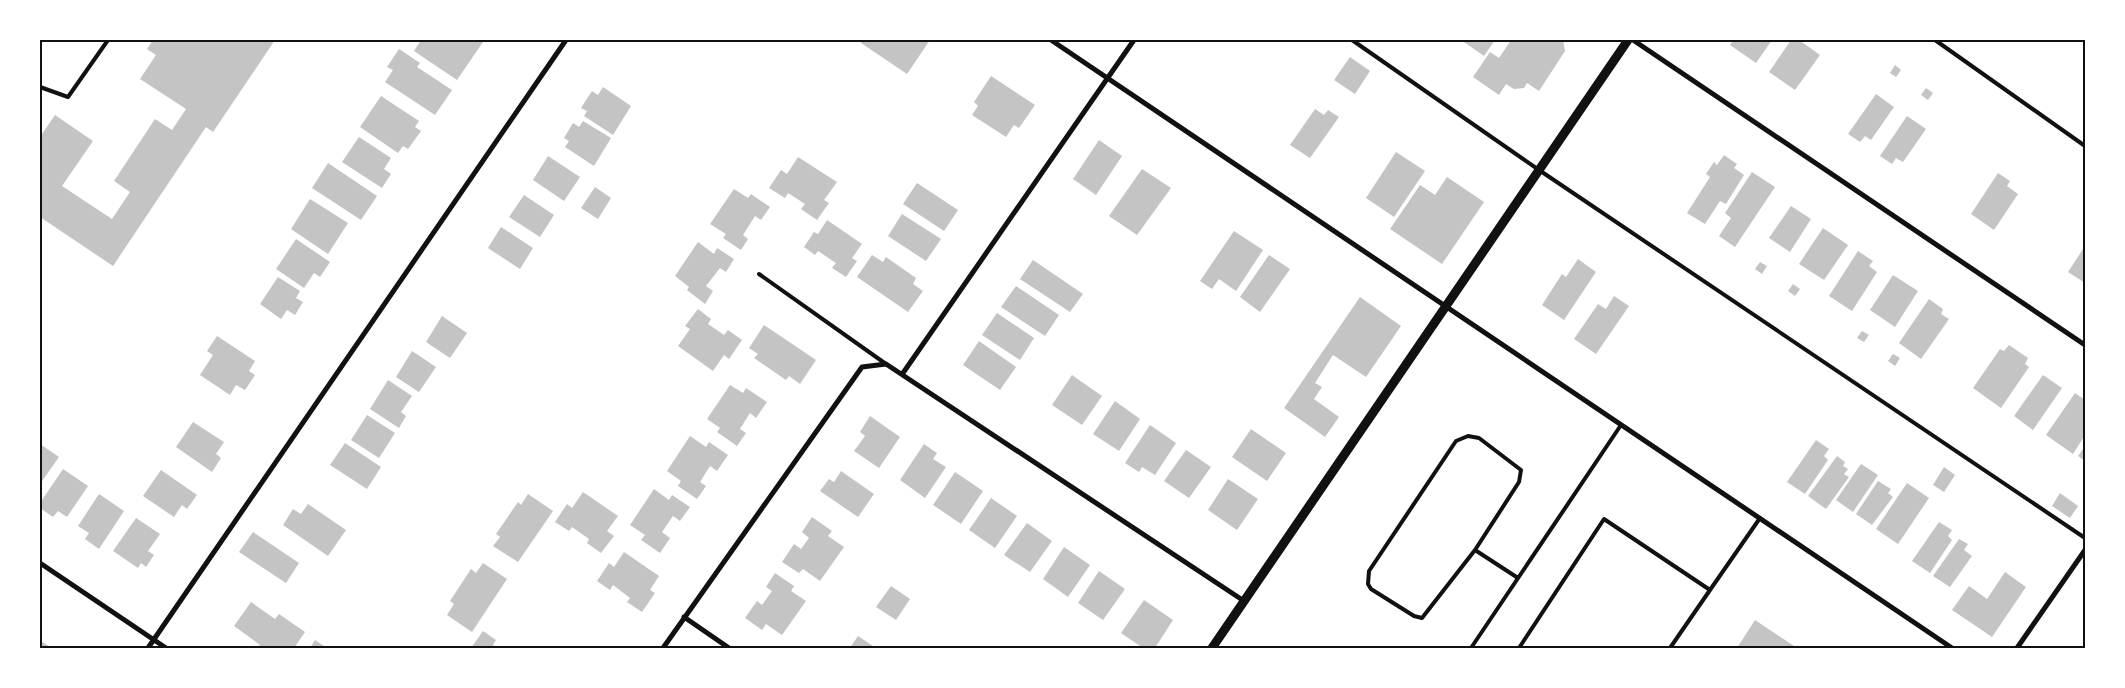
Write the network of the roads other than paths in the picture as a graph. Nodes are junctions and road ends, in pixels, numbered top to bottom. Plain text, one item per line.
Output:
1 (108, 40) edge
2 (566, 40) edge
3 (1051, 40) edge
4 (1134, 40) edge
5 (1352, 40) edge
6 (1628, 40) edge
7 (1633, 40) edge
8 (1935, 40) edge
9 (1108, 79) junction
10 (40, 88) edge
11 (2085, 146) edge
12 (1539, 170) junction
13 (759, 274) dead end
14 (1446, 308) junction
15 (2085, 344) edge
16 (886, 364) junction
17 (903, 373) junction
18 (1621, 425) junction
19 (1760, 518) junction
20 (2085, 538) edge
21 (1475, 550) junction
22 (2085, 550) edge
23 (40, 563) edge
24 (1518, 578) junction
25 (1710, 590) junction
26 (1244, 601) junction
27 (684, 617) junction
28 (153, 639) junction
29 (148, 648) edge
30 (166, 648) edge
31 (663, 648) edge
32 (729, 648) edge
33 (1212, 648) edge
34 (1471, 648) edge
35 (1519, 648) edge
36 (1670, 648) edge
37 (1952, 648) edge
38 (2017, 648) edge

1 - 10 lane
2 - 28 street
3 - 9 street
4 - 9 street
5 - 12 lane
6 - 12 street
7 - 15 street
8 - 11 lane
9 - 14 street
9 - 17 street
12 - 14 street
12 - 20 lane
13 - 16 lane
14 - 18 street
14 - 26 street
16 - 17 street
16 - 27 street
17 - 26 street
18 - 19 street
18 - 24 lane
19 - 25 lane
19 - 37 street
21 - 21 lane
21 - 24 lane
22 - 38 street
23 - 28 street
24 - 34 lane
25 - 35 lane
25 - 36 lane
26 - 33 street
27 - 31 street
27 - 32 street
28 - 29 street
28 - 30 street

